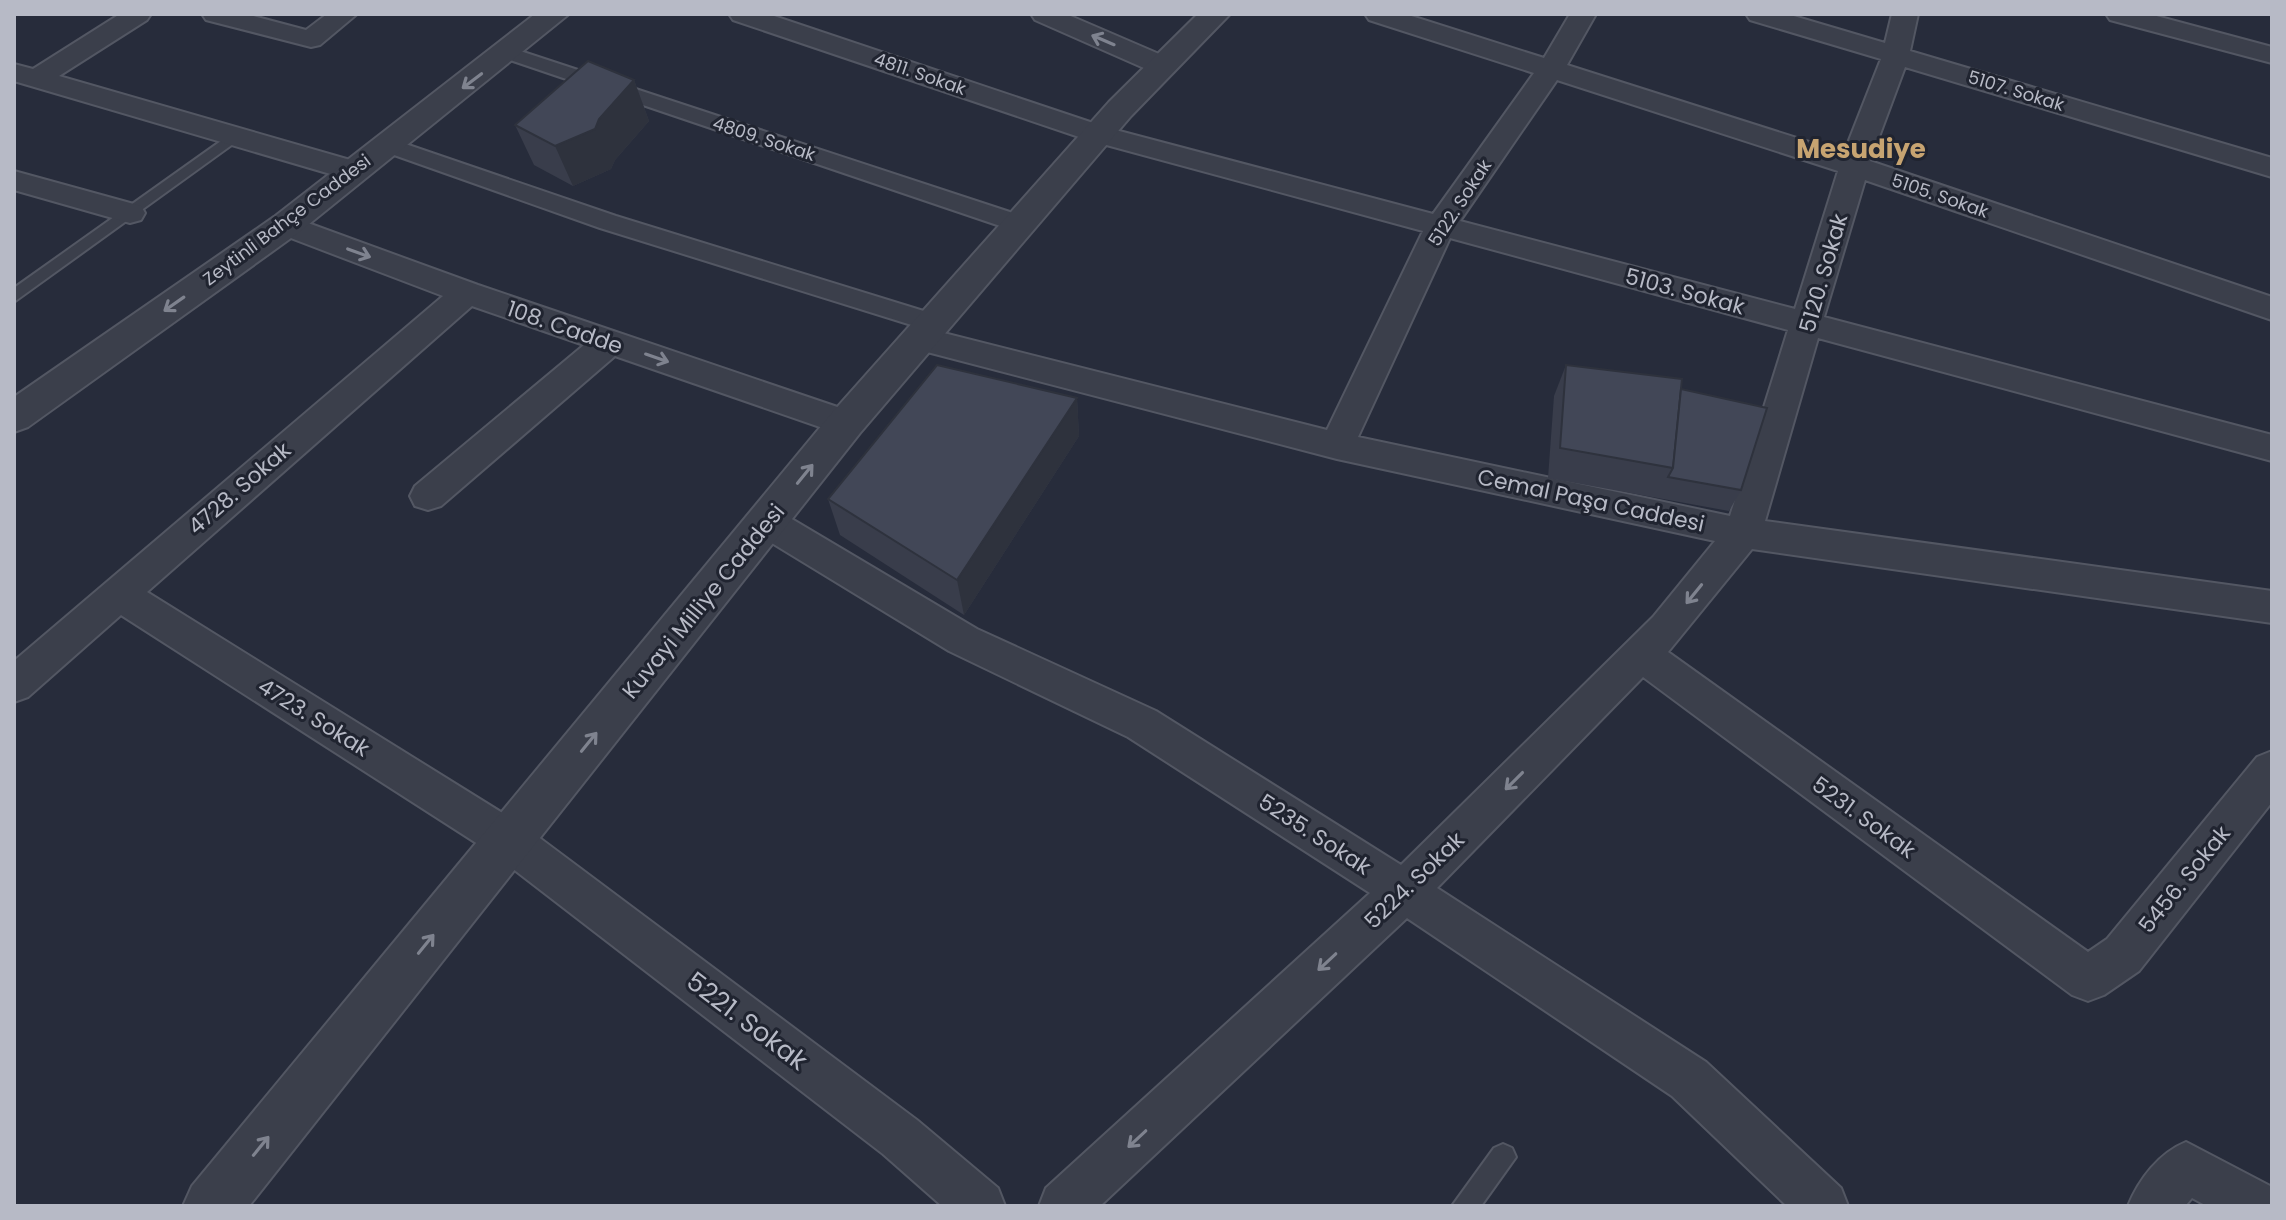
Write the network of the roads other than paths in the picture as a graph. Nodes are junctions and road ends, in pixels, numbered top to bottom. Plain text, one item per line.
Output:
1 (138, 14) edge
2 (215, 14) edge
3 (344, 14) edge
4 (554, 14) edge
5 (742, 14) edge
6 (1044, 14) edge
7 (1215, 14) edge
8 (1378, 14) edge
9 (1583, 14) edge
10 (1759, 14) edge
11 (1905, 14) edge
12 (2119, 14) edge
13 (508, 53) junction
14 (1896, 55) junction
15 (2272, 55) edge
16 (1163, 66) junction
17 (1551, 69) junction
18 (25, 76) edge
19 (1098, 134) junction
20 (235, 136) junction
21 (388, 145) junction
22 (1854, 166) junction
23 (2272, 168) edge
24 (354, 171) junction
25 (14, 180) edge
26 (130, 213) junction
27 (1020, 224) junction
28 (286, 225) junction
29 (1441, 225) junction
30 (467, 293) junction
31 (14, 296) edge
32 (2272, 309) edge
33 (1808, 324) junction
34 (927, 331) junction
35 (610, 342) junction
36 (14, 417) edge
37 (846, 423) junction
38 (1337, 446) junction
39 (2272, 448) edge
40 (428, 496) dead end
41 (767, 522) junction
42 (1743, 533) junction
43 (118, 593) junction
44 (2272, 607) edge
45 (1641, 654) junction
46 (14, 685) edge
47 (2272, 770) edge
48 (510, 841) junction
49 (1404, 891) junction
50 (2088, 979) joint
51 (1503, 1157) dead end
52 (212, 1206) edge
53 (980, 1206) edge
54 (1064, 1206) edge
55 (1465, 1206) edge
56 (1823, 1206) edge
57 (2153, 1206) edge
58 (2256, 1206) edge

1 - 18 street
2 - 3 street
4 - 13 street, Zeytinli Bahçe Caddesi
5 - 19 street, 4811. Sokak
16 -> 6 street
7 - 16 street, Kuvayi Milliye Caddesi
8 - 17 street, 5105. Sokak
9 - 17 street, 5122. Sokak
10 - 14 street, 5107. Sokak
11 - 14 street, 5120. Sokak
12 - 15 street
13 -> 21 street, Zeytinli Bahçe Caddesi
13 - 27 street, 4809. Sokak
14 - 22 street, 5120. Sokak
14 - 23 street, 5107. Sokak
16 - 19 street, Kuvayi Milliye Caddesi
17 - 22 street, 5105. Sokak
17 - 29 street, 5122. Sokak
18 - 20 street
19 - 27 street, Kuvayi Milliye Caddesi
19 - 29 street, 5103. Sokak
20 - 24 street
20 - 26 lane
21 - 24 street, Zeytinli Bahçe Caddesi
21 - 34 street
22 - 32 street, 5105. Sokak
22 - 33 street, 5120. Sokak
24 - 28 street, Zeytinli Bahçe Caddesi
25 - 26 street
26 - 31 lane
27 - 34 street, Kuvayi Milliye Caddesi
28 -> 30 street, 108. Cadde
28 -> 36 street, Zeytinli Bahçe Caddesi
29 - 33 street, 5103. Sokak
29 - 38 street, 5122. Sokak
30 - 35 street, 108. Cadde
30 - 43 street, 4728. Sokak
33 - 39 street, 5103. Sokak
33 - 42 street, 5120. Sokak
34 - 37 street, Kuvayi Milliye Caddesi
34 - 38 street, Cemal Paşa Caddesi
35 -> 37 street, 108. Cadde
35 - 40 street
41 -> 37 street, Kuvayi Milliye Caddesi
38 - 42 street, Cemal Paşa Caddesi
48 -> 41 street, Kuvayi Milliye Caddesi
41 - 49 street, 5235. Sokak
42 - 44 street, Cemal Paşa Caddesi
42 -> 45 street, 5224. Sokak
43 - 46 street, 4728. Sokak
43 - 48 street, 4723. Sokak
45 -> 49 street, 5224. Sokak
45 - 50 street, 5231. Sokak
47 - 50 street, 5456. Sokak
52 -> 48 street, Kuvayi Milliye Caddesi
48 - 53 street, 5221. Sokak
49 -> 54 street, 5224. Sokak
49 - 56 street, 5235. Sokak
51 - 55 lane
57 - 58 street

